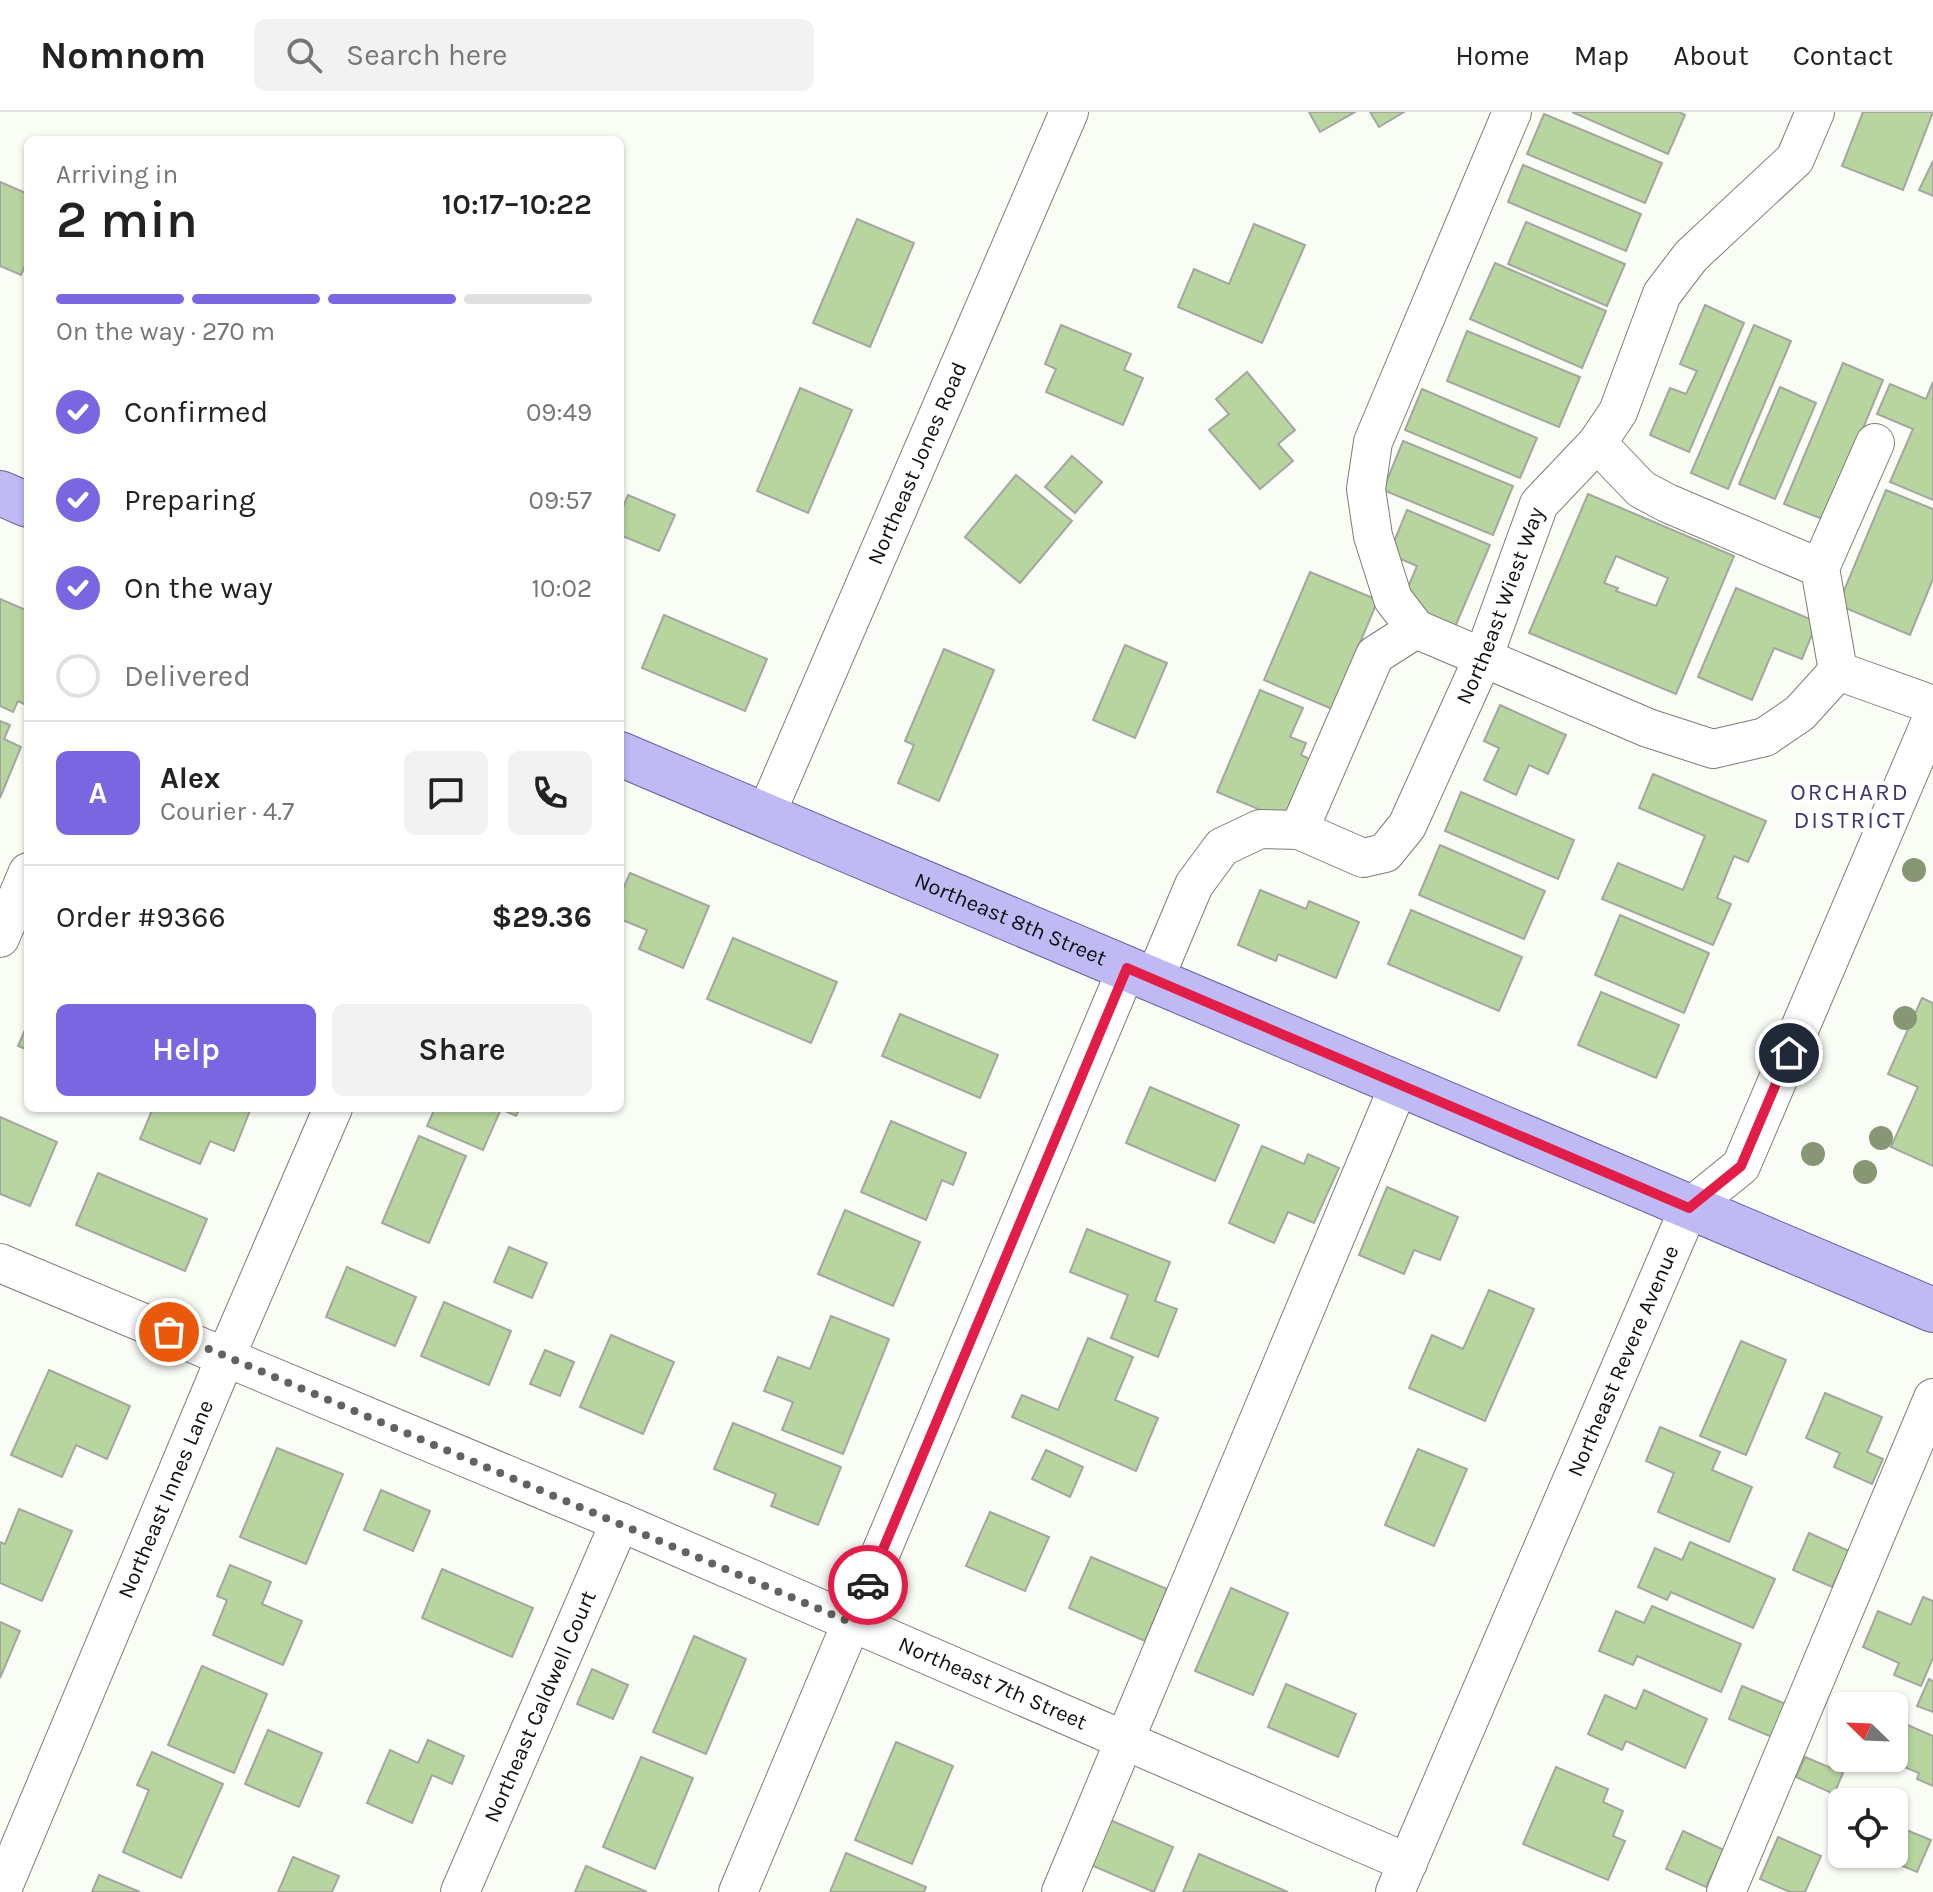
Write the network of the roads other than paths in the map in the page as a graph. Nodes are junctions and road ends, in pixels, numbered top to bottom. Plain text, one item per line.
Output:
1 (1069, 112) edge
2 (1512, 112) edge
3 (1815, 112) edge
4 (1597, 443) junction
5 (1875, 443) dead end
6 (0, 493) edge
7 (24, 503) edge
8 (1820, 568) junction
9 (1416, 629) junction
10 (1483, 658) junction
11 (1838, 671) junction
12 (1933, 705) edge
13 (1933, 716) edge
14 (624, 756) edge
15 (766, 814) junction
16 (1299, 830) junction
17 (24, 881) edge
18 (0, 938) edge
19 (1141, 974) junction
20 (1399, 1085) junction
21 (331, 1112) edge
22 (1689, 1208) junction
23 (0, 1263) edge
24 (1933, 1310) edge
25 (226, 1356) junction
26 (1933, 1398) edge
27 (620, 1522) junction
28 (852, 1623) junction
29 (1125, 1742) junction
30 (1402, 1877) edge
31 (1, 1892) edge
32 (460, 1892) edge
33 (738, 1892) edge
34 (1061, 1892) edge
35 (1726, 1892) edge

1 - 15 street, Northeast Jones Road
2 - 9 street
3 - 4 street, Northeast Wiest Way
4 - 8 street
4 - 10 street, Northeast Wiest Way
5 - 8 street
6 - 7 main road
8 - 11 street
9 - 10 street
9 - 16 street
10 - 11 street
10 - 16 street, Northeast Wiest Way
11 - 12 street
13 - 22 street, Northeast Revere Avenue
14 - 15 main road, Northeast 8th Street
15 - 19 main road, Northeast 8th Street
16 - 19 street, Northeast Wiest Way
17 - 18 street
19 - 20 main road, Northeast 8th Street
19 - 28 street, Northeast Wiest Way
20 - 22 main road, Northeast 8th Street
20 - 29 street
21 - 25 street, Northeast Innes Lane
22 - 24 main road, Northeast 8th Street
22 - 30 street, Northeast Revere Avenue
23 - 25 street, Northeast 7th Street
25 - 27 street, Northeast 7th Street
25 - 31 street, Northeast Innes Lane
26 - 35 street
27 - 28 street, Northeast 7th Street
27 - 32 street, Northeast Caldwell Court
28 - 29 street, Northeast 7th Street
28 - 33 street, Northeast Wiest Way
29 - 30 street, Northeast 7th Street
29 - 34 street

